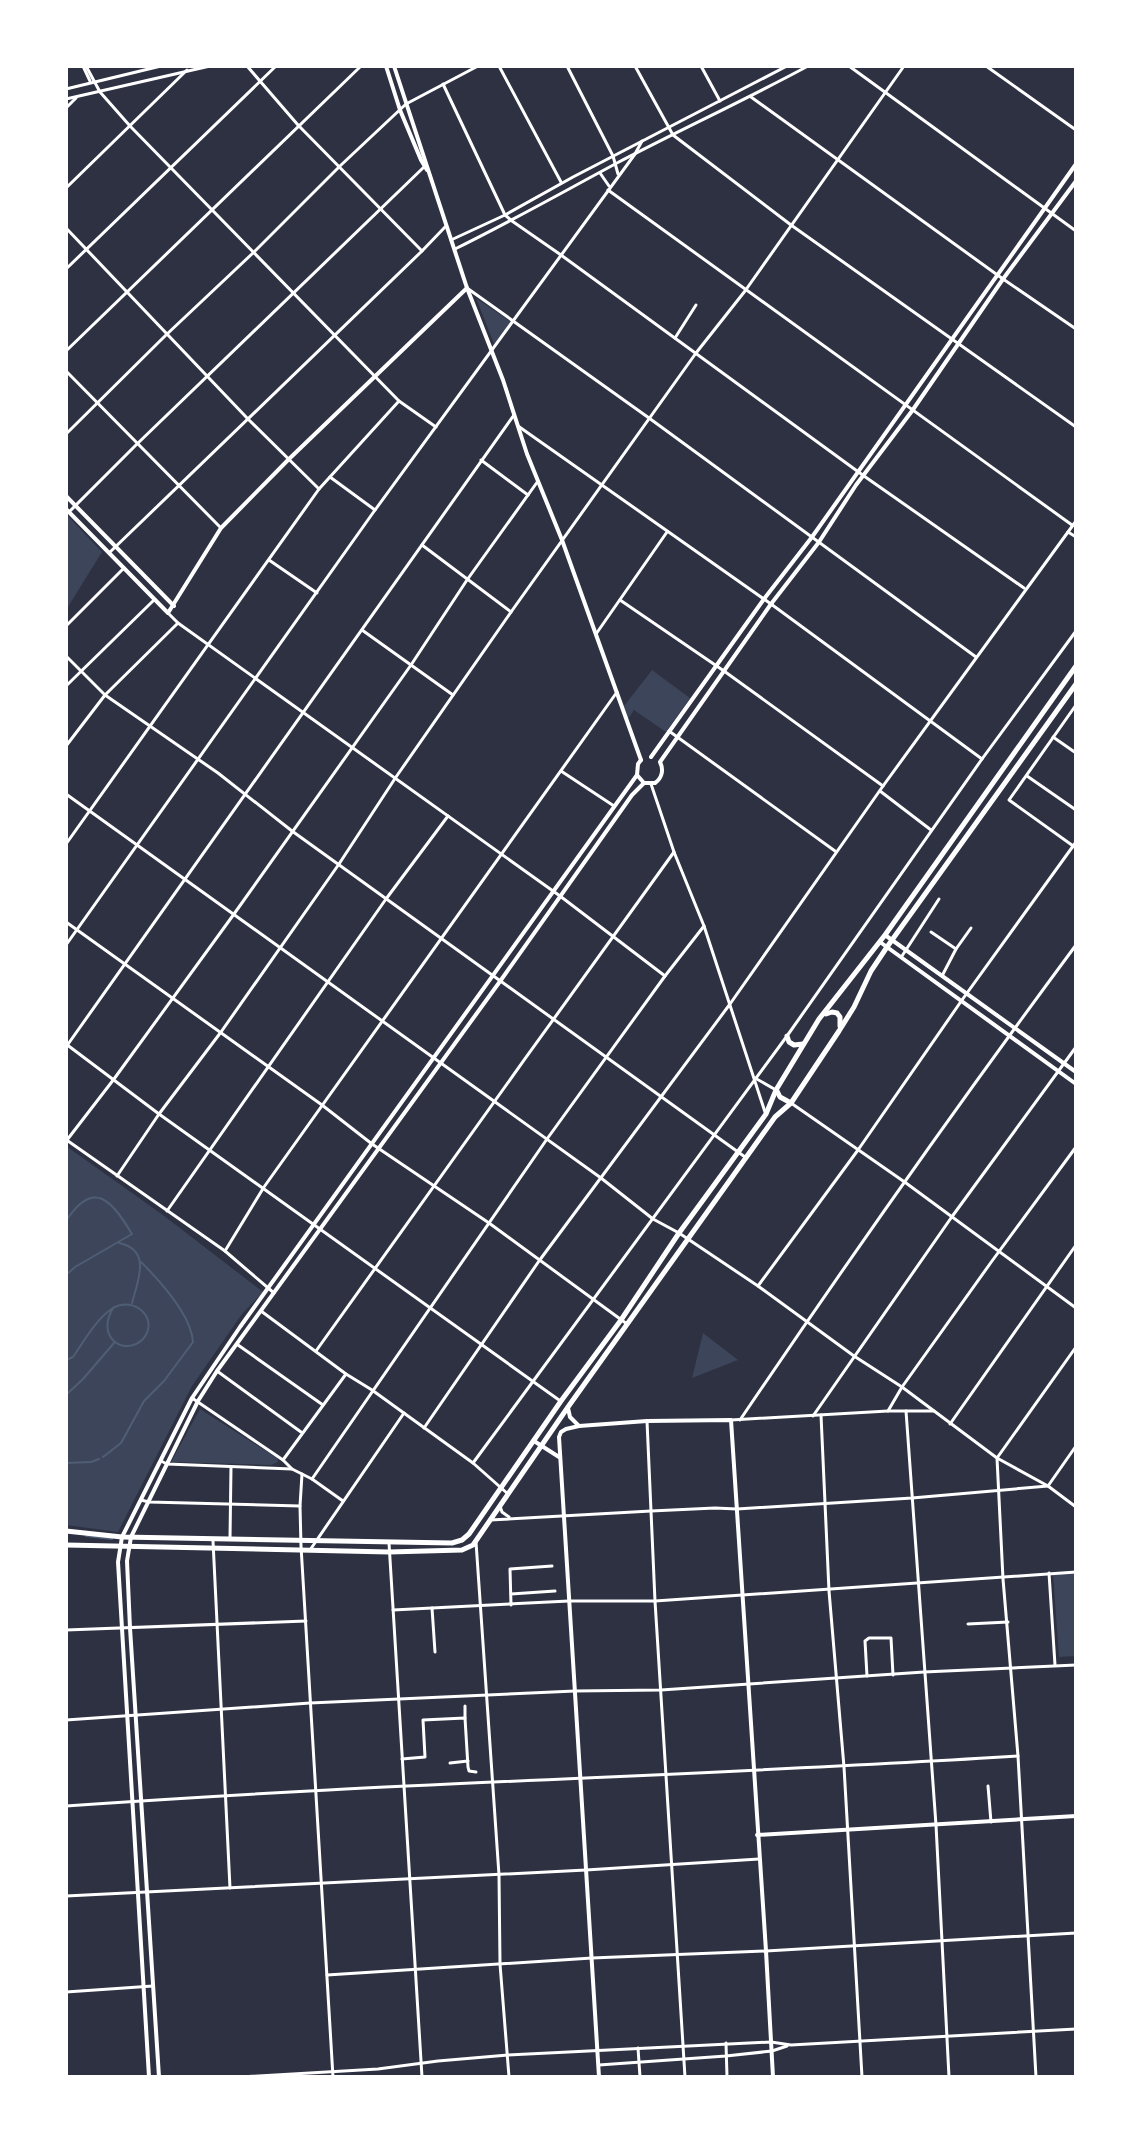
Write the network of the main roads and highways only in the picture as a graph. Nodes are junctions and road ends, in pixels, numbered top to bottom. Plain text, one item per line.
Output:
1 (1076, 666) edge
2 (1076, 684) edge
3 (819, 1019) junction
4 (839, 1031) junction
5 (787, 1036) road end
6 (804, 1044) junction
7 (776, 1090) junction
8 (794, 1105) junction
9 (624, 1322) junction
10 (66, 1531) edge
11 (66, 1545) edge
12 (301, 1545) junction

1 - 3 main road
2 - 4 main road
3 - 4 main road
3 - 6 main road
4 - 8 main road
5 - 6 main road
6 - 7 main road
7 - 8 main road
7 - 9 main road
8 - 9 main road
9 - 12 main road
9 - 12 main road
10 - 12 main road
11 - 12 main road

